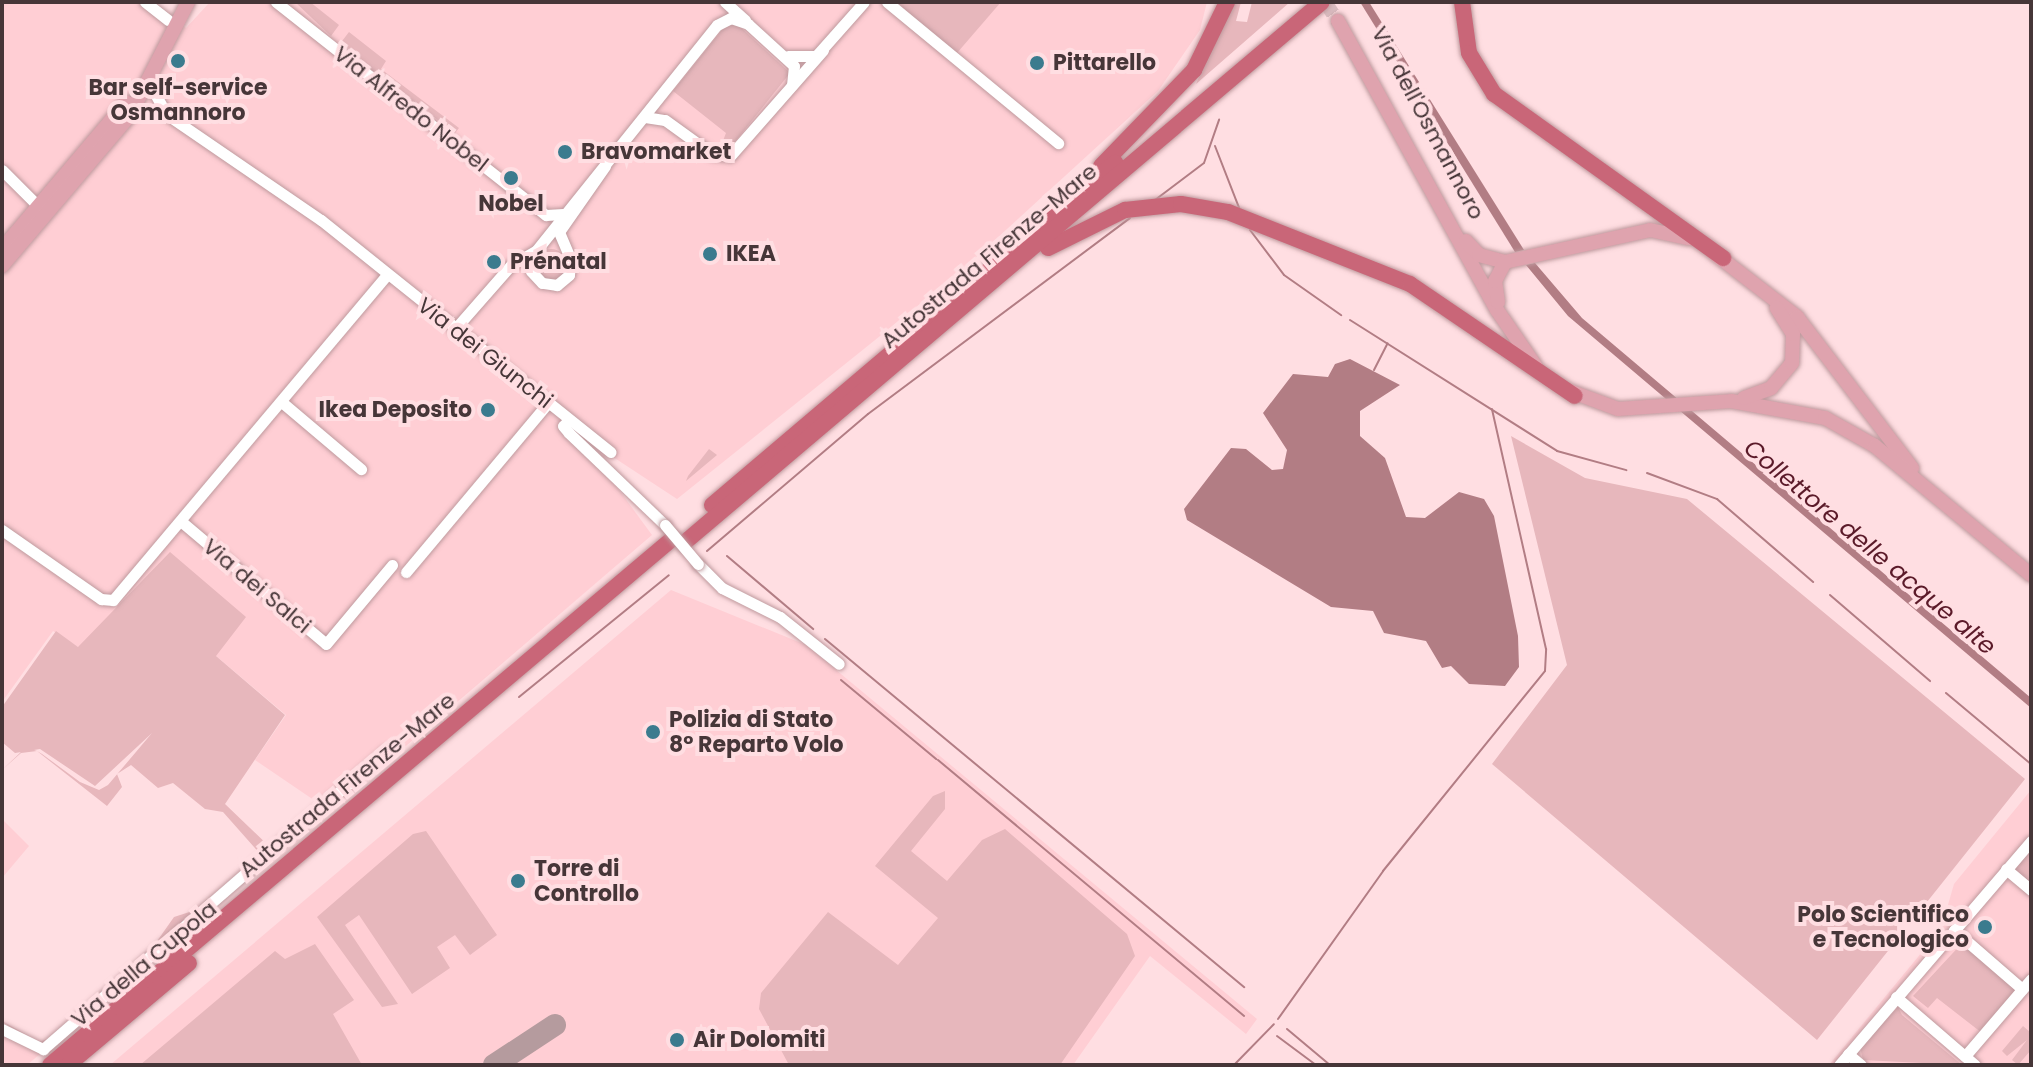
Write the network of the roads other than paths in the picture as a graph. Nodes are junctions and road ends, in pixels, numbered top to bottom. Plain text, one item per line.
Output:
1 (145, 2) edge
2 (175, 2) edge
3 (188, 2) edge
4 (276, 2) edge
5 (723, 2) edge
6 (864, 2) edge
7 (887, 2) edge
8 (1227, 2) edge
9 (1462, 2) edge
10 (1315, 3) edge
11 (168, 20) junction
12 (748, 24) junction
13 (717, 25) junction
14 (823, 50) junction
15 (783, 53) junction
16 (148, 81) junction
17 (792, 85) junction
18 (137, 94) junction
19 (663, 94) junction
20 (645, 117) junction
21 (667, 121) junction
22 (1058, 143) dead end
23 (605, 166) junction
24 (2, 170) edge
25 (42, 211) junction
26 (564, 214) junction
27 (546, 215) junction
28 (1034, 233) junction
29 (541, 245) junction
30 (563, 247) junction
31 (2, 249) edge
32 (1723, 258) junction
33 (1505, 262) junction
34 (2, 266) edge
35 (507, 271) junction
36 (387, 275) junction
37 (540, 282) junction
38 (1759, 285) junction
39 (454, 330) junction
40 (1512, 331) junction
41 (890, 369) junction
42 (1575, 396) junction
43 (1731, 401) junction
44 (548, 403) junction
45 (284, 404) junction
46 (569, 420) junction
47 (611, 452) dead end
48 (361, 469) dead end
49 (1930, 489) junction
50 (183, 523) junction
51 (2, 530) edge
52 (676, 537) junction
53 (392, 565) dead end
54 (406, 572) dead end
55 (2031, 575) edge
56 (839, 664) dead end
57 (386, 751) dead end
58 (2031, 841) edge
59 (2006, 869) junction
60 (2031, 890) edge
61 (1954, 930) junction
62 (2031, 979) edge
63 (2022, 989) junction
64 (1896, 997) junction
65 (2, 1029) edge
66 (1848, 1054) junction
67 (1965, 1056) junction
68 (50, 1065) edge
69 (68, 1065) edge
70 (1839, 1065) edge
71 (1861, 1065) edge
72 (1975, 1065) edge

1 - 11 street
2 - 11 main road
3 - 16 main road
4 - 27 street, Via Alfredo Nobel
5 - 12 street
5 - 13 street
6 - 14 street
7 - 22 street
8 - 28 highway
9 - 32 highway
10 - 28 highway, Autostrada Firenze-Mare
10 - 41 highway, Autostrada Firenze-Mare
11 - 18 main road
12 - 13 street
12 - 15 street
13 - 19 street
14 - 15 street
14 - 17 street
15 - 17 street
16 - 18 main road
16 - 36 street, Via dei Giunchi
17 - 21 street
18 - 25 main road
19 - 20 street
19 - 21 street
20 - 21 street
20 - 23 street
23 - 26 street
23 - 30 street
24 - 25 street
25 - 31 main road
25 - 34 main road
26 - 27 street
26 - 29 street
27 - 29 street
28 - 52 highway, Autostrada Firenze-Mare
29 - 30 street
29 - 35 street
29 - 37 street
30 - 37 street
32 - 33 main road, Via dell'Osmannoro
32 - 38 main road, Via dell'Osmannoro
33 - 40 main road
33 - 40 main road, Via dell'Osmannoro
35 - 37 street
35 - 39 street
36 - 39 street, Via dei Giunchi
36 - 45 street
38 - 43 main road
38 - 49 main road, Via dell'Osmannoro
39 - 44 street, Via dei Giunchi
40 - 42 main road, Via dell'Osmannoro
41 - 42 highway
41 - 52 highway, Autostrada Firenze-Mare
42 - 43 main road, Via dell'Osmannoro
43 - 49 main road, Via dell'Osmannoro
44 - 46 street, Via dei Giunchi
44 - 54 street
45 - 48 street
45 - 50 street
46 - 47 street
46 - 52 street, Via dei Giunchi
49 - 55 main road, Via dell'Osmannoro
50 - 51 street
50 - 53 street, Via dei Salci
52 - 56 street, Via dei Giunchi, bridge
52 - 68 highway, Autostrada Firenze-Mare
52 - 69 highway, Autostrada Firenze-Mare
57 - 65 street, Via della Cupola
58 - 59 street
59 - 60 street
59 - 61 street
61 - 63 street
61 - 64 street
62 - 63 street
63 - 67 street
64 - 66 street
64 - 67 street
66 - 70 street
66 - 71 street
67 - 72 street

